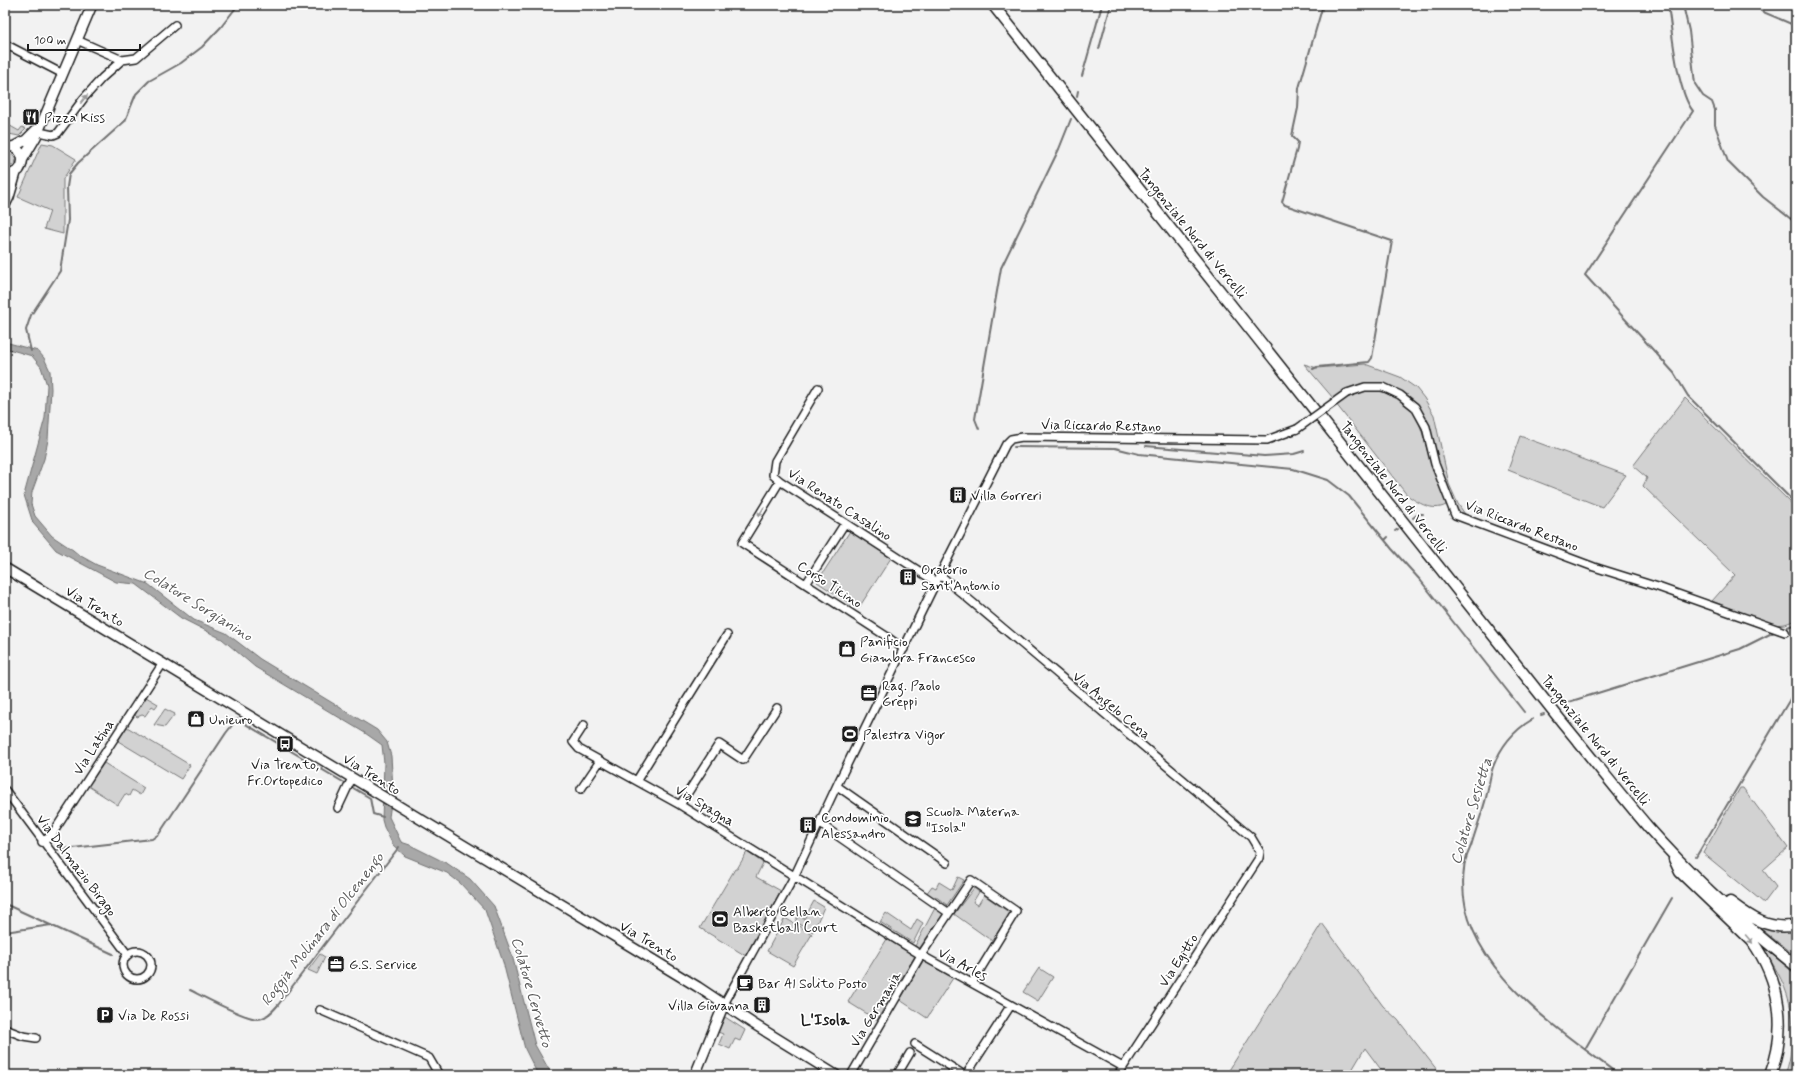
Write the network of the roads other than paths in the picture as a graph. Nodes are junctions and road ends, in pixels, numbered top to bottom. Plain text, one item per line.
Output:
1 (92, 5) edge
2 (993, 5) edge
3 (175, 25) dead end
4 (77, 40) junction
5 (5, 44) edge
6 (122, 60) junction
7 (62, 74) junction
8 (38, 129) junction
9 (8, 145) edge
10 (23, 159) junction
11 (16, 173) junction
12 (5, 174) edge
13 (5, 183) edge
14 (5, 193) edge
15 (5, 205) edge
16 (818, 388) dead end
17 (780, 481) junction
18 (845, 523) junction
19 (5, 568) edge
20 (940, 575) junction
21 (936, 582) junction
22 (806, 584) junction
23 (1783, 631) dead end
24 (727, 636) dead end
25 (904, 649) junction
26 (163, 663) junction
27 (777, 708) dead end
28 (584, 725) dead end
29 (600, 761) junction
30 (637, 780) junction
31 (349, 784) junction
32 (837, 786) junction
33 (581, 789) dead end
34 (5, 790) edge
35 (680, 805) junction
36 (338, 808) dead end
37 (819, 823) junction
38 (1648, 826) junction
39 (42, 842) junction
40 (1668, 848) junction
41 (1259, 858) joint
42 (947, 863) dead end
43 (795, 875) junction
44 (949, 913) junction
45 (1796, 925) edge
46 (128, 955) dead end
47 (921, 955) junction
48 (1796, 966) edge
49 (972, 983) junction
50 (724, 1004) junction
51 (1011, 1005) junction
52 (320, 1010) dead end
53 (5, 1029) edge
54 (36, 1038) dead end
55 (915, 1044) dead end
56 (910, 1053) dead end
57 (1123, 1067) junction
58 (439, 1075) edge
59 (695, 1075) edge
60 (836, 1075) edge
61 (851, 1075) edge
62 (897, 1075) edge
63 (965, 1075) edge
64 (1118, 1075) edge
65 (1770, 1075) edge

1 - 4 street
2 - 38 main road, Tangenziale Nord di Vercelli
3 - 6 street
4 - 6 street
4 - 7 street
5 - 7 street
8 -> 6 street
7 - 8 street
8 - 9 street
8 - 10 street
9 - 10 street
10 - 11 street
11 - 12 street
11 - 15 street
13 - 14 street
16 - 17 street, Via Renato Casalino
17 - 18 street, Via Renato Casalino
17 -> 22 street, Corso Ticino
18 - 21 street, Via Renato Casalino
18 - 22 street
19 - 26 street, Via Trento
20 - 21 street, Via Riccardo Restano
20 - 23 street, Via Riccardo Restano, bridge
20 - 41 street, Via Angelo Cena
21 - 25 street, Via Riccardo Restano
22 - 25 street, Corso Ticino
24 - 30 street
25 - 32 street, Via Riccardo Restano
26 - 31 street, Via Trento
26 - 39 street, Via Latina
27 - 35 street
28 - 29 street, Via Spagna
29 - 30 street, Via Spagna
29 - 33 street
30 - 35 street, Via Spagna
31 - 36 street
31 - 50 street, Via Trento
32 - 37 street, Via Riccardo Restano
32 - 42 street
34 - 39 street, Via Dalmazio Birago
35 - 43 street, Via Spagna
37 - 43 street, Via Riccardo Restano
37 - 44 street
38 - 40 main road, Tangenziale Nord di Vercelli
38 - 45 main road
39 - 46 street, Via Dalmazio Birago
40 - 48 main road, Tangenziale Nord di Vercelli
40 -> 65 main road
41 - 57 street, Via Egitto
43 - 47 street, Via Arles
43 - 50 street, Via Riccardo Restano
44 - 47 street, Via Germania
44 - 49 street, Via Germania
47 - 49 street, Via Arles
47 - 61 street, Via Germania
49 - 51 street, Via Arles
50 - 59 street, Via Riccardo Restano
50 - 60 street, Via Trento
51 - 57 street, Via Arles
51 - 63 street
52 - 58 street
53 - 54 street
55 - 63 street
56 - 62 street
57 - 64 street, Via Egitto

